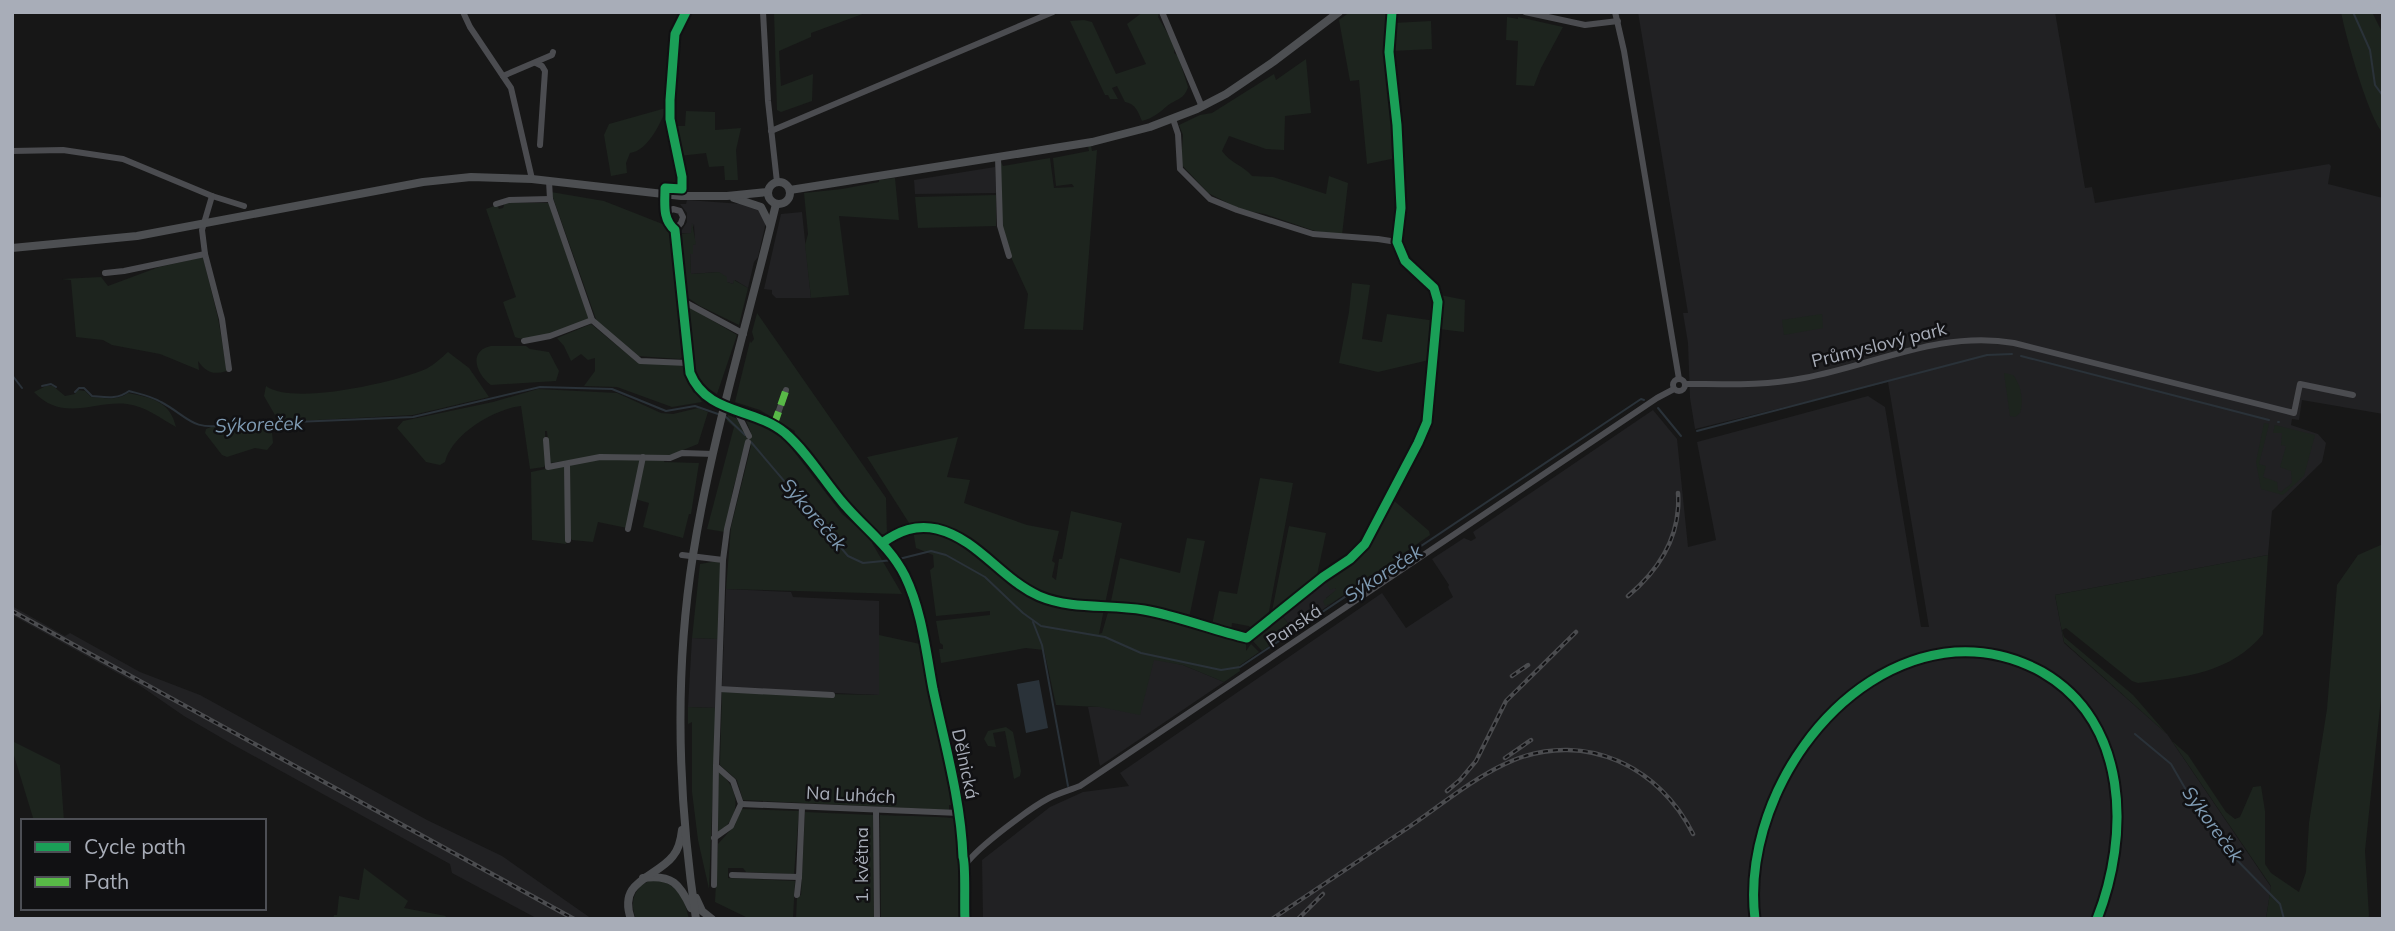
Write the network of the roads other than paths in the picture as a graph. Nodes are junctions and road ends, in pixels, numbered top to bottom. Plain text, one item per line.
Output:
1 (463, 12) edge
2 (686, 12) edge
3 (762, 12) edge
4 (1053, 12) edge
5 (1162, 12) edge
6 (1339, 12) edge
7 (1392, 12) edge
8 (1525, 12) edge
9 (1615, 12) edge
10 (1618, 21) junction
11 (553, 52) dead end
12 (536, 63) junction
13 (503, 76) junction
14 (1202, 107) junction
15 (1173, 119) junction
16 (771, 131) junction
17 (540, 145) dead end
18 (12, 152) edge
19 (998, 157) junction
20 (532, 179) junction
21 (549, 181) junction
22 (777, 182) junction
23 (790, 190) junction
24 (768, 192) junction
25 (212, 196) junction
26 (681, 196) junction
27 (727, 196) junction
28 (550, 199) junction
29 (496, 204) dead end
30 (776, 204) junction
31 (244, 206) dead end
32 (204, 225) junction
33 (771, 228) junction
34 (675, 230) dead end
35 (106, 239) junction
36 (12, 242) edge
37 (1397, 242) junction
38 (12, 248) edge
39 (205, 254) junction
40 (1009, 256) dead end
41 (105, 273) dead end
42 (681, 300) junction
43 (592, 320) junction
44 (744, 334) junction
45 (524, 341) dead end
46 (687, 363) junction
47 (229, 369) dead end
48 (1682, 382) junction
49 (786, 390) dead end
50 (2353, 395) dead end
51 (736, 410) junction
52 (774, 425) junction
53 (546, 440) dead end
54 (713, 454) junction
55 (643, 457) junction
56 (567, 464) junction
57 (628, 529) dead end
58 (568, 540) dead end
59 (882, 543) junction
60 (682, 555) dead end
61 (693, 556) junction
62 (723, 560) junction
63 (719, 689) junction
64 (832, 695) dead end
65 (716, 766) junction
66 (741, 804) junction
67 (802, 807) junction
68 (876, 811) junction
69 (684, 813) junction
70 (959, 813) junction
71 (714, 838) junction
72 (966, 863) junction
73 (732, 875) dead end
74 (799, 877) junction
75 (643, 878) junction
76 (691, 881) junction
77 (714, 885) dead end
78 (797, 894) dead end
79 (696, 918) edge
80 (631, 919) edge
81 (712, 919) edge
82 (877, 919) edge
83 (965, 919) edge
84 (1755, 919) edge
85 (2097, 919) edge

1 - 13 street
2 - 26 street
3 - 16 street
4 - 16 street
5 - 14 street
6 - 14 main road
7 - 37 street
8 - 10 street
9 - 10 street
10 - 48 street
11 - 12 street
12 - 13 street
12 - 17 street
13 - 20 street
14 - 15 main road
15 - 19 main road
15 - 37 street
16 - 22 street
18 - 25 street
19 - 23 main road
19 - 40 street
20 - 21 main road
20 - 32 main road
21 - 26 main road
21 - 28 street
22 - 23 main road
22 - 24 main road
23 - 30 main road
24 - 27 main road
24 - 30 main road
25 - 31 street
25 - 32 street
26 - 27 main road
27 - 33 main road
28 - 29 street
28 - 43 street
30 - 33 main road
32 - 35 main road
32 - 39 street
33 - 44 main road
34 - 42 street
35 - 36 main road
35 - 38 main road
37 - 59 street
39 - 41 street
39 - 47 street
42 - 44 street
42 - 46 street
43 - 45 street
43 - 46 street
44 - 54 main road
46 - 51 street, Dělnická
48 - 50 street, Průmyslový park
48 - 72 street, Panská
49 - 52 street
51 - 52 street, Dělnická
51 - 62 street
52 - 59 street, Dělnická
53 - 56 street
54 - 55 street
54 - 61 main road
55 - 56 street
55 - 57 street
56 - 58 street
59 - 70 street, Dělnická
60 - 61 street
61 - 62 street
61 - 69 main road
62 - 63 street
63 - 64 street
63 - 65 street
65 - 66 street
65 - 71 street
66 - 67 street, Na Luhách
66 - 71 street
67 - 68 street, Na Luhách
67 - 74 street
68 - 70 street, Na Luhách
68 - 82 street, 1. května
69 - 75 main road
69 - 76 main road
70 - 72 street, Dělnická
71 - 77 street
72 - 83 street, Dělnická
73 - 74 street
74 - 78 street
75 - 79 main road
75 - 80 main road
76 - 79 main road
76 - 81 main road
84 - 85 street

